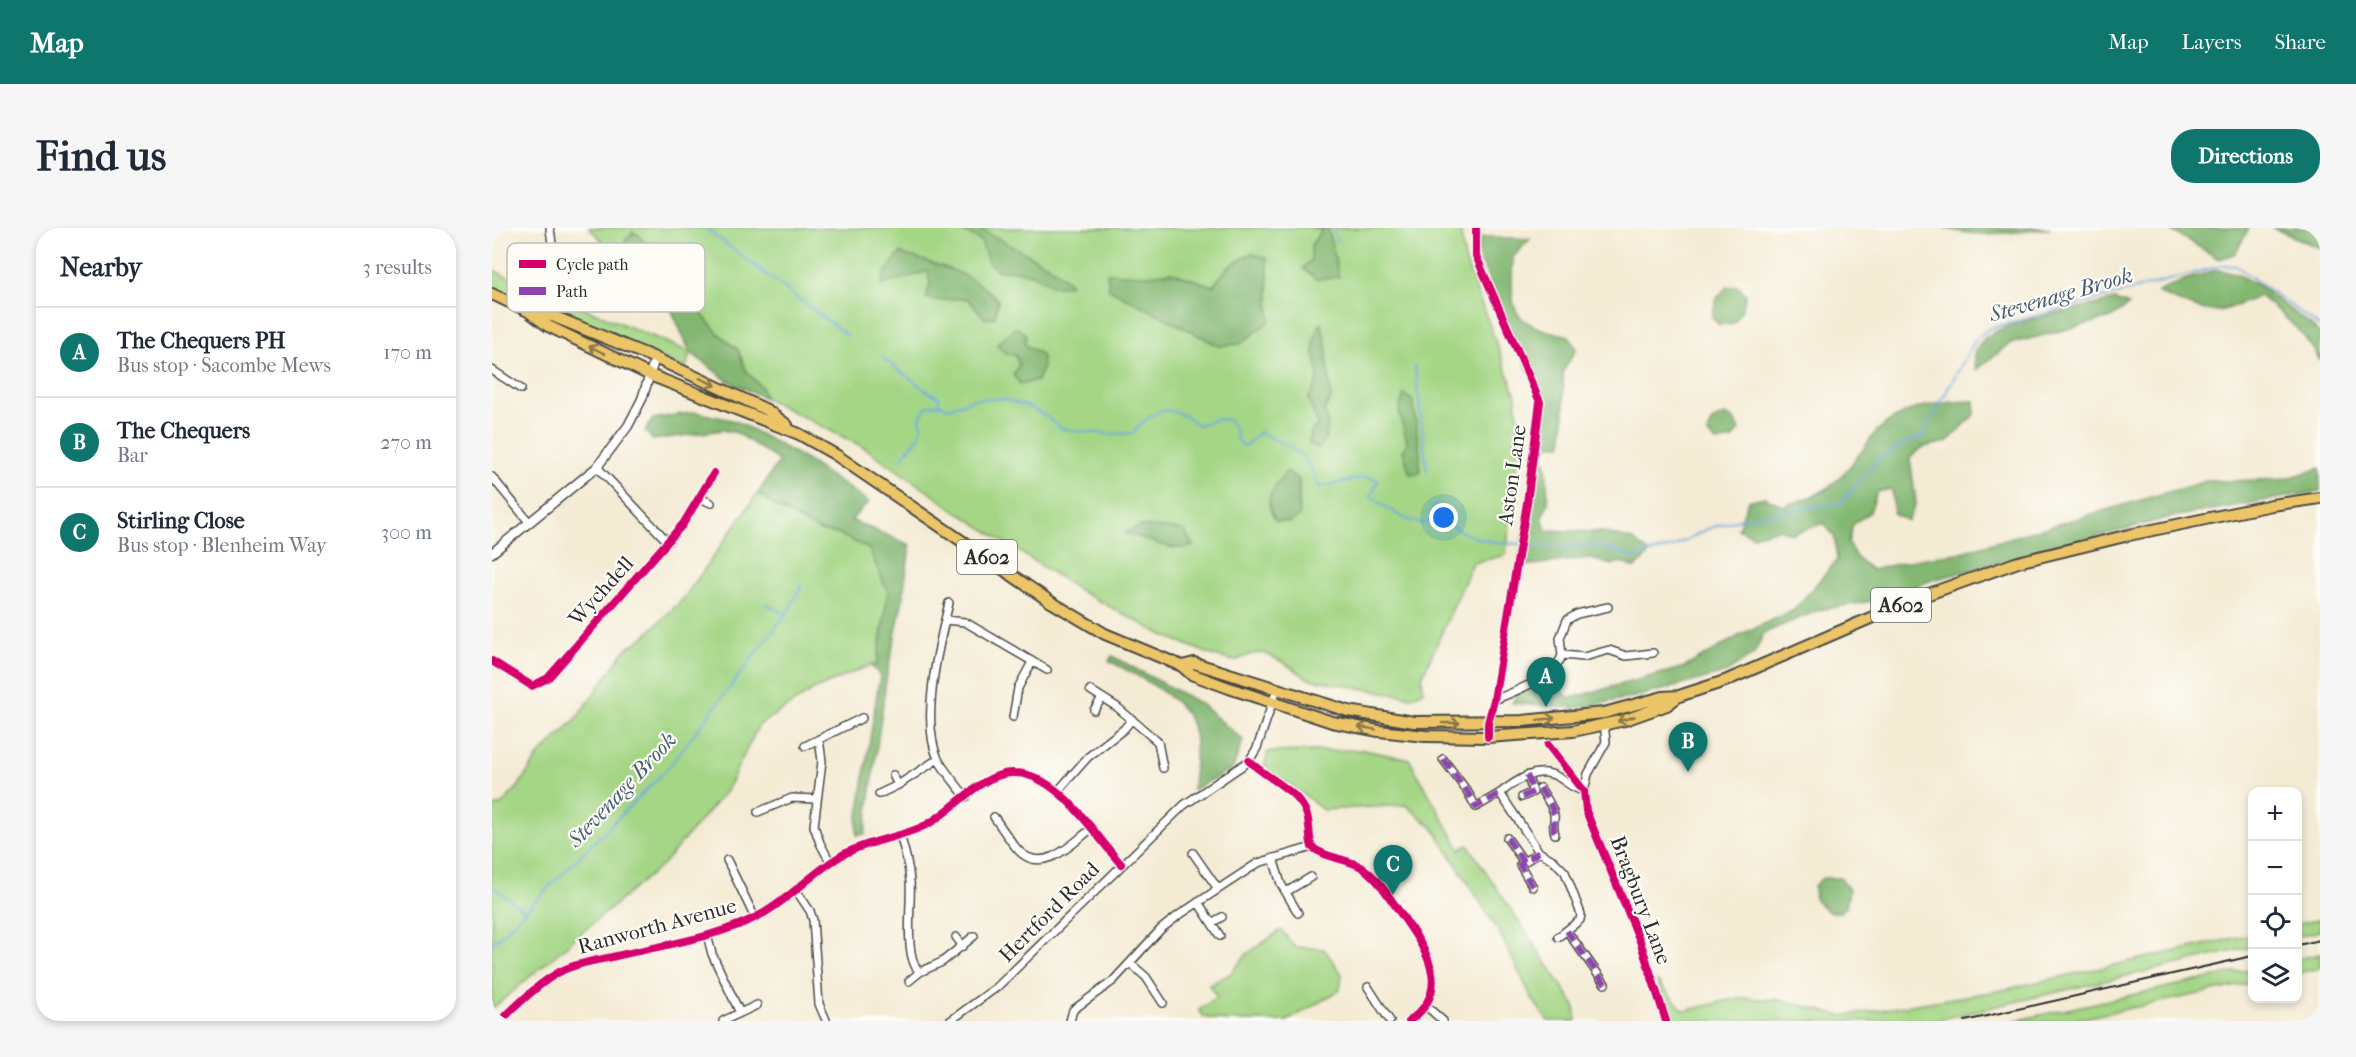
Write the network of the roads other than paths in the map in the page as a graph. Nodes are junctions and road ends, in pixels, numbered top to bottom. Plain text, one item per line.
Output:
1 (550, 228) edge
2 (1476, 228) edge
3 (552, 243) edge
4 (492, 294) edge
5 (507, 301) edge
6 (529, 312) edge
7 (532, 312) edge
8 (655, 358) junction
9 (492, 370) edge
10 (650, 375) junction
11 (521, 389) dead end
12 (799, 434) junction
13 (597, 467) junction
14 (714, 473) dead end
15 (492, 477) edge
16 (700, 498) junction
17 (2320, 498) edge
18 (711, 503) dead end
19 (529, 522) junction
20 (668, 542) junction
21 (492, 553) edge
22 (949, 603) dead end
23 (1608, 608) dead end
24 (945, 620) junction
25 (1653, 653) dead end
26 (1562, 655) junction
27 (1626, 656) junction
28 (492, 661) edge
29 (1032, 662) junction
30 (1182, 666) junction
31 (1624, 666) dead end
32 (1047, 670) dead end
33 (1277, 689) junction
34 (1090, 690) dead end
35 (1102, 698) junction
36 (1494, 700) junction
37 (1272, 702) junction
38 (1015, 704) junction
39 (1025, 705) dead end
40 (1094, 710) dead end
41 (1013, 717) dead end
42 (862, 718) dead end
43 (1132, 719) junction
44 (1604, 719) junction
45 (1488, 723) junction
46 (1166, 736) dead end
47 (1488, 737) junction
48 (819, 739) junction
49 (1158, 742) junction
50 (805, 746) dead end
51 (938, 759) junction
52 (1443, 759) dead end
53 (1249, 760) junction
54 (1163, 768) dead end
55 (893, 775) dead end
56 (1527, 775) junction
57 (1549, 783) dead end
58 (898, 784) junction
59 (1536, 790) junction
60 (1584, 791) junction
61 (1057, 792) junction
62 (1500, 793) junction
63 (879, 794) dead end
64 (966, 797) junction
65 (1522, 798) dead end
66 (817, 799) junction
67 (758, 812) dead end
68 (994, 817) dead end
69 (1012, 825) dead end
70 (1091, 829) junction
71 (1004, 831) junction
72 (1555, 834) dead end
73 (900, 835) junction
74 (1507, 838) dead end
75 (1312, 847) junction
76 (1539, 852) junction
77 (1193, 853) dead end
78 (1273, 858) junction
79 (727, 860) dead end
80 (830, 862) junction
81 (1524, 862) junction
82 (1121, 864) junction
83 (1203, 868) junction
84 (1196, 872) dead end
85 (1311, 877) dead end
86 (1533, 887) dead end
87 (1218, 889) junction
88 (796, 890) junction
89 (1286, 892) junction
90 (1198, 902) junction
91 (1298, 913) dead end
92 (1222, 917) dead end
93 (754, 918) junction
94 (1213, 922) junction
95 (1567, 931) junction
96 (707, 935) junction
97 (974, 936) dead end
98 (1221, 936) dead end
99 (956, 937) dead end
100 (1558, 937) dead end
101 (963, 946) junction
102 (1131, 964) junction
103 (920, 972) junction
104 (909, 981) dead end
105 (1605, 984) dead end
106 (1368, 987) dead end
107 (1163, 1003) dead end
108 (757, 1005) dead end
109 (1425, 1005) junction
110 (740, 1012) junction
111 (826, 1020) edge
112 (500, 1021) edge
113 (723, 1021) edge
114 (950, 1021) edge
115 (1070, 1021) edge
116 (1390, 1021) edge
117 (1410, 1021) edge
118 (1443, 1021) edge
119 (1666, 1021) edge

1 - 3 street
2 - 36 street, Aston Lane
4 - 5 highway, A602
10 -> 6 highway, A602
7 - 8 highway, A602
8 - 10 street
8 -> 12 highway, A602
9 - 11 street
10 - 12 highway, A602
10 - 13 street
12 - 30 highway, A602
13 - 19 street
13 - 20 street
14 - 16 street, Wychdell
15 - 19 street
16 - 18 street
16 - 20 street, Wychdell
17 - 44 highway, A602
19 - 21 street
20 - 28 street, Wychdell
22 - 24 street
23 - 26 street
24 - 29 street
24 - 51 street
25 - 27 street
26 - 27 street
26 - 36 street
27 - 31 street
29 - 32 street
29 - 38 street
30 - 33 highway, A602
30 - 37 highway, A602
33 - 37 street, Hertford Road
33 -> 45 highway, A602
34 - 35 street
35 - 40 street
35 - 43 street
36 - 45 street, Aston Lane
47 -> 37 highway, A602
37 - 53 street, Hertford Road
38 - 39 street
38 - 41 street
42 - 48 street
43 - 49 street
43 - 61 street
45 -> 44 highway, A602
44 - 47 highway, A602
44 - 60 street
45 - 47 street, Aston Lane
46 - 49 street
48 - 50 street
48 - 66 street
49 - 54 street
51 - 58 street
51 - 64 street
52 - 62 street
53 - 75 street
53 - 82 street, Hertford Road
55 - 58 street
56 - 59 street
56 - 60 street
56 - 62 street
57 - 59 street
58 - 63 street
59 - 65 street
59 - 72 street
60 - 119 street, Bragbury Lane
61 - 64 street, Ranworth Avenue
61 - 70 street, Ranworth Avenue
62 - 76 street
64 - 73 street, Ranworth Avenue
66 - 67 street
66 - 80 street
68 - 71 street
69 - 71 street
70 - 71 street
70 - 82 street, Ranworth Avenue
73 - 80 street, Ranworth Avenue
73 - 103 street
74 - 81 street
75 - 78 street
75 - 109 street
76 - 81 street
76 - 95 street
77 - 83 street
78 - 87 street
78 - 89 street
79 - 93 street
80 - 88 street, Ranworth Avenue
81 - 86 street
82 - 114 street, Hertford Road
83 - 84 street
83 - 87 street
85 - 89 street
87 - 90 street
88 - 93 street, Ranworth Avenue
88 - 111 street
89 - 91 street
90 - 94 street
90 - 102 street
92 - 94 street
93 - 96 street, Ranworth Avenue
94 - 98 street
95 - 100 street
95 - 105 street
96 - 110 street
96 - 112 street, Ranworth Avenue
97 - 101 street
99 - 101 street
101 - 103 street
102 - 107 street
102 - 115 street
103 - 104 street
106 - 116 street
108 - 110 street
109 - 117 street
109 - 118 street
110 - 113 street

